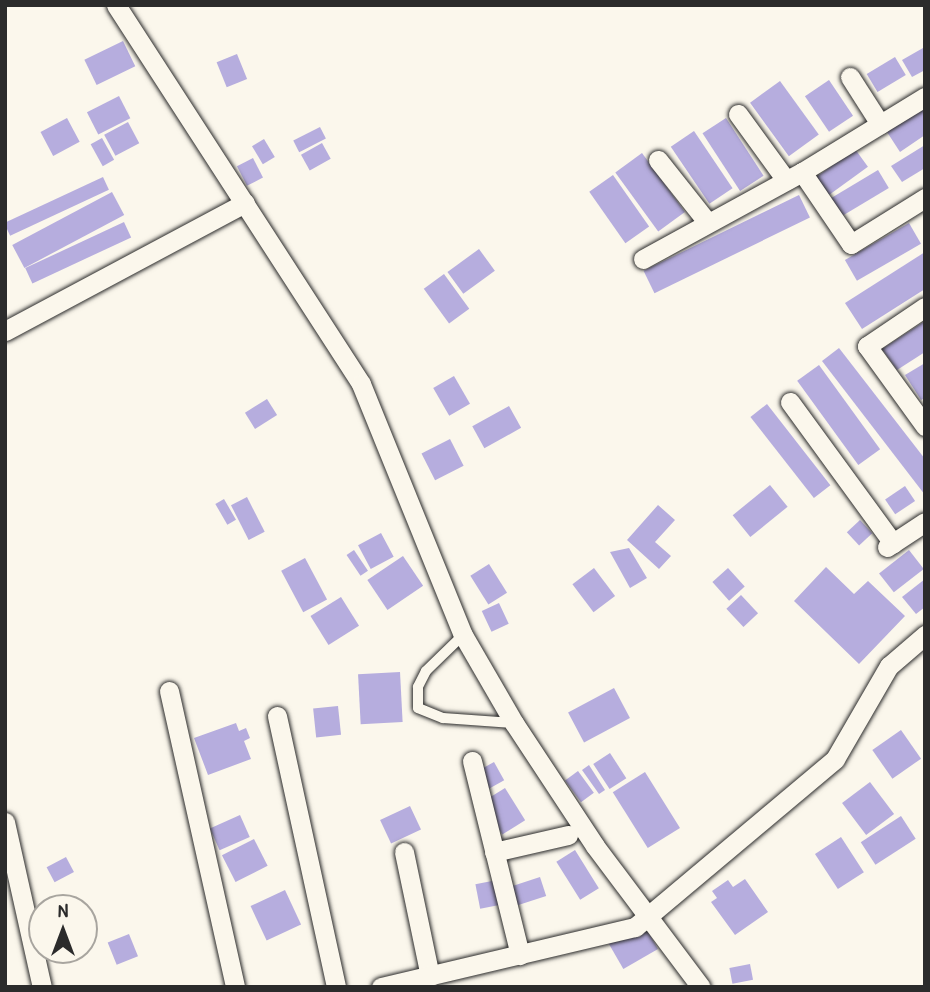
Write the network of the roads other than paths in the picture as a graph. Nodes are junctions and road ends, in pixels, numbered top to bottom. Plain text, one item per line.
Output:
1 (116, 5) edge
2 (850, 78) dead end
3 (925, 97) edge
4 (738, 114) dead end
5 (880, 124) junction
6 (658, 160) dead end
7 (794, 176) junction
8 (925, 198) edge
9 (245, 203) junction
10 (708, 223) junction
11 (643, 259) dead end
12 (925, 307) edge
13 (5, 331) edge
14 (790, 401) dead end
15 (924, 422) edge
16 (925, 522) edge
17 (463, 635) junction
18 (925, 635) edge
19 (169, 691) dead end
20 (277, 716) dead end
21 (514, 723) junction
22 (472, 761) dead end
23 (5, 822) edge
24 (568, 835) dead end
25 (404, 852) dead end
26 (494, 852) junction
27 (649, 913) junction
28 (520, 955) junction
29 (430, 976) junction
30 (42, 987) edge
31 (235, 987) edge
32 (336, 987) edge
33 (381, 987) edge
34 (701, 987) edge

1 - 9 street
2 - 5 street
3 - 5 street
4 - 7 street
5 - 7 street
6 - 10 street
7 - 8 street
7 - 10 street
9 - 13 street
9 - 17 street
10 - 11 street
12 - 15 street
14 - 16 street
17 - 21 street
17 - 21 lane
18 - 27 street
19 - 31 street
20 - 32 street
21 - 27 street
22 - 26 street
23 - 30 street
24 - 26 street
25 - 29 street
26 - 28 street
27 - 28 street
27 - 34 street
28 - 29 street
29 - 33 street

